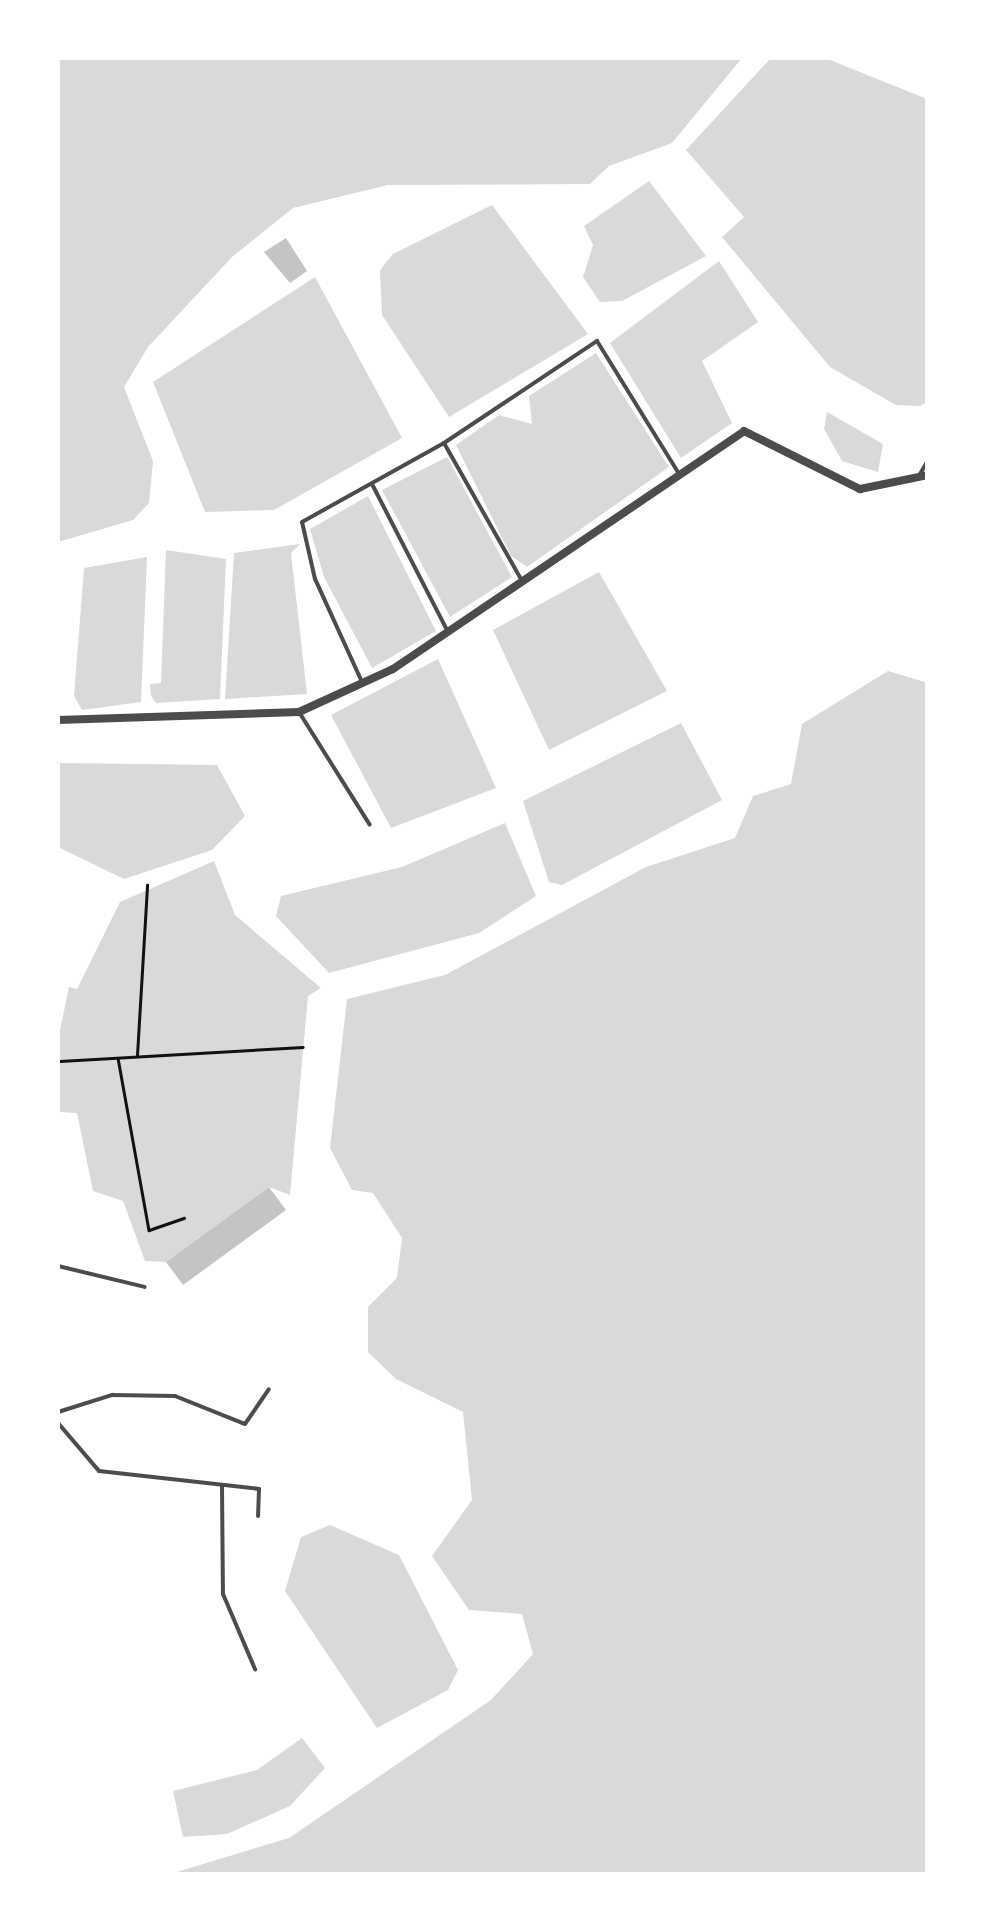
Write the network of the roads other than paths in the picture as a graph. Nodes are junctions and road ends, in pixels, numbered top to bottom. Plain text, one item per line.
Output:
1 (444, 443) junction
2 (928, 460) edge
3 (679, 474) junction
4 (923, 477) edge
5 (372, 485) junction
6 (522, 581) junction
7 (448, 632) junction
8 (362, 683) junction
9 (298, 712) junction
10 (58, 720) edge
11 (370, 826) dead end
12 (58, 1266) edge
13 (145, 1287) dead end
14 (269, 1389) dead end
15 (58, 1412) edge
16 (58, 1424) edge
17 (222, 1486) junction
18 (258, 1516) dead end
19 (256, 1669) dead end

1 - 3 lane
1 - 5 lane
1 - 6 lane
2 - 4 lane
3 - 4 street
3 - 6 street
5 - 7 lane
5 - 8 lane
6 - 7 street
7 - 8 street
8 - 9 street
9 - 10 street
9 - 11 lane
12 - 13 lane
14 - 15 lane
16 - 17 lane
17 - 18 lane
17 - 19 lane

